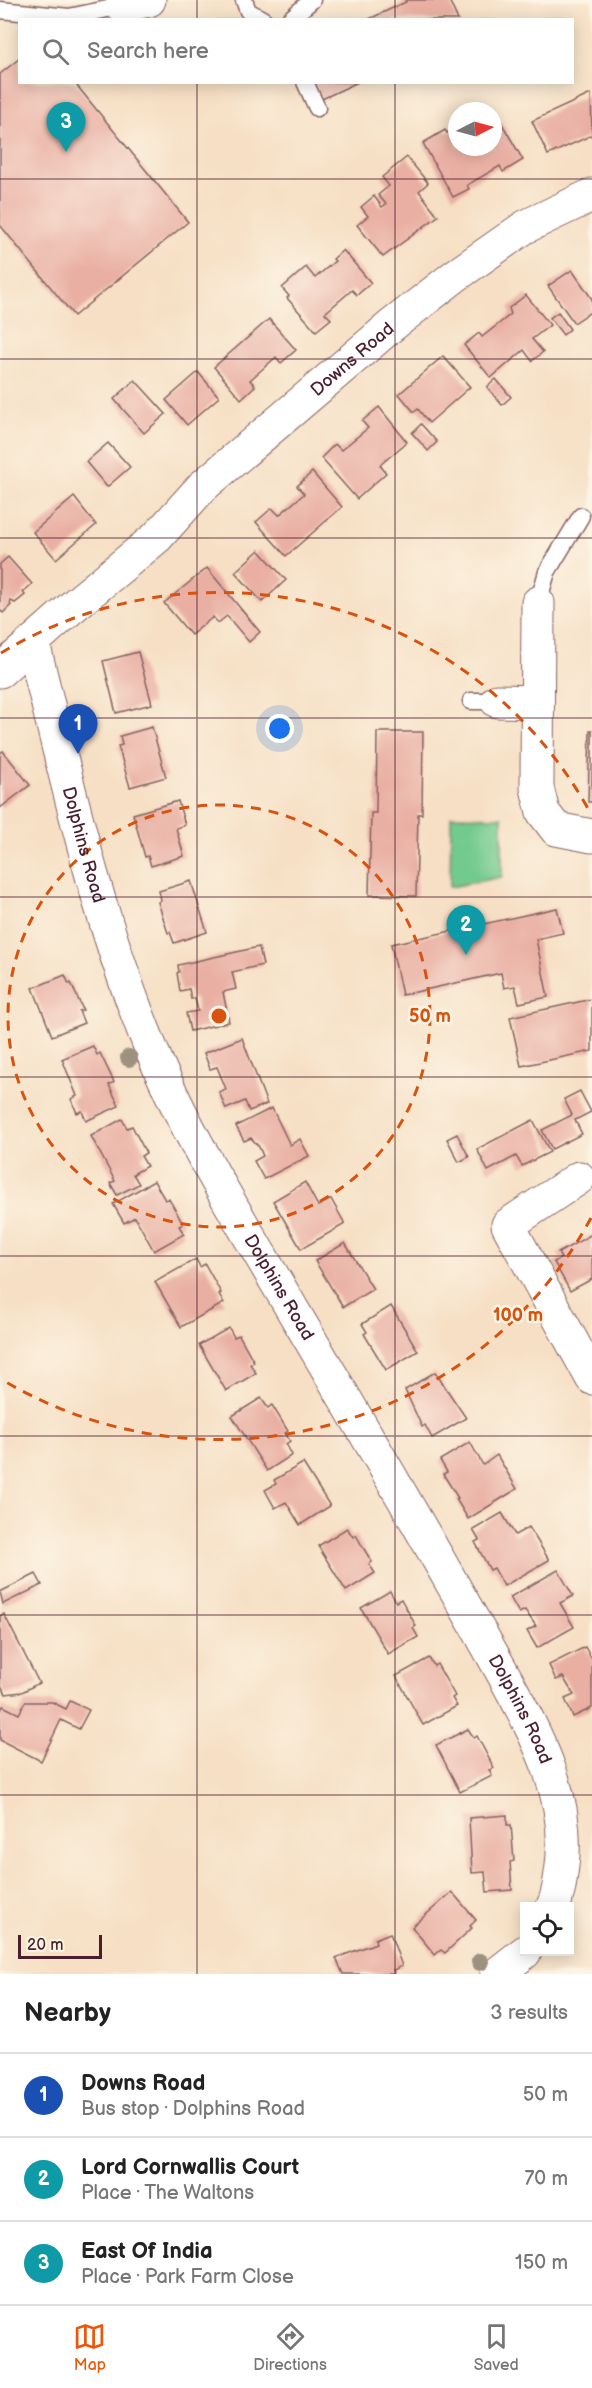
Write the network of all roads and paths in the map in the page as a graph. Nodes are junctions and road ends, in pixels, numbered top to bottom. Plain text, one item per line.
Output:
1 (244, 0) edge
2 (312, 0) edge
3 (135, 3) edge
4 (0, 10) edge
5 (260, 18) edge
6 (291, 18) edge
7 (306, 84) edge
8 (317, 108) dead end
9 (592, 195) edge
10 (581, 516) dead end
11 (538, 603) joint
12 (33, 643) junction
13 (0, 671) edge
14 (484, 701) dead end
15 (536, 702) junction
16 (592, 836) edge
17 (579, 1178) dead end
18 (592, 1378) edge
19 (555, 1902) edge
20 (520, 1956) edge
21 (497, 1974) edge

1 - 5 lane
2 - 6 lane
3 - 4 lane
7 - 8 lane
9 - 12 street, Downs Road
10 - 11 lane
11 - 15 street
12 - 13 street, Downs Road
12 - 19 street, Dolphins Road
14 - 15 street
15 - 16 street
17 - 18 street
20 - 21 street

